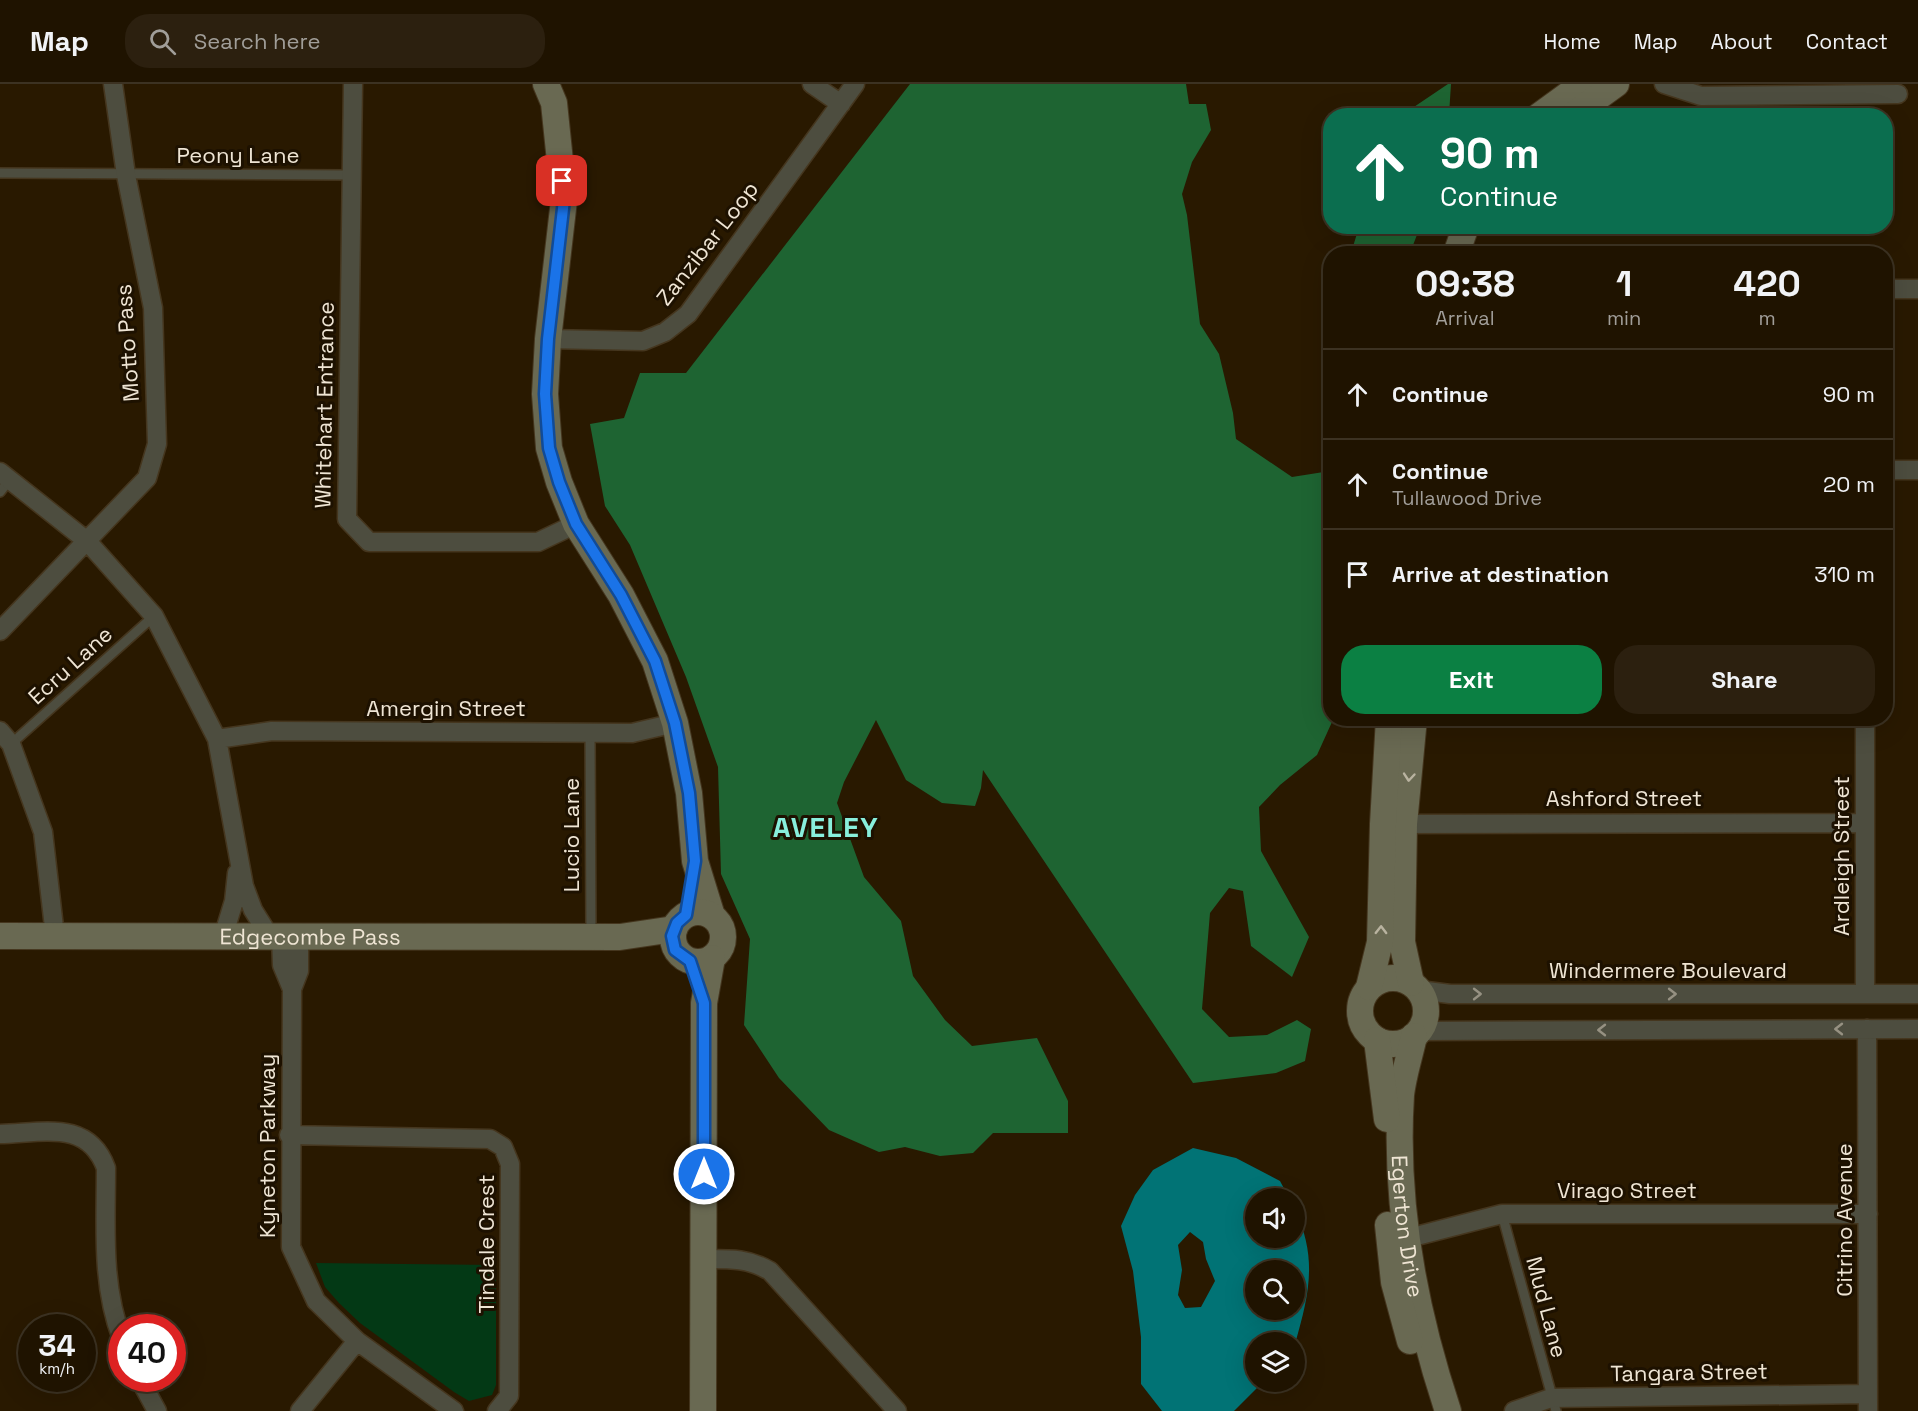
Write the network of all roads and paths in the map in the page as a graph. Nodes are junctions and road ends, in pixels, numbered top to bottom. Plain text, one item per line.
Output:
1 (113, 84) edge
2 (353, 84) edge
3 (546, 84) edge
4 (812, 84) edge
5 (855, 84) edge
6 (1583, 84) edge
7 (1616, 84) edge
8 (1664, 84) edge
9 (1886, 91) edge
10 (841, 104) junction
11 (1550, 108) edge
12 (1583, 108) edge
13 (0, 173) edge
14 (126, 175) junction
15 (351, 175) junction
16 (1893, 290) edge
17 (1918, 290) edge
18 (548, 339) junction
19 (1893, 470) edge
20 (1918, 470) edge
21 (4, 481) edge
22 (576, 524) junction
23 (87, 540) junction
24 (154, 616) junction
25 (0, 631) edge
26 (675, 723) junction
27 (1389, 726) edge
28 (1412, 726) edge
29 (1865, 726) edge
30 (590, 732) junction
31 (6, 737) edge
32 (217, 738) junction
33 (1865, 823) junction
34 (1394, 824) junction
35 (239, 860) junction
36 (695, 861) junction
37 (712, 916) junction
38 (0, 936) edge
39 (55, 936) junction
40 (283, 936) junction
41 (223, 937) junction
42 (591, 937) junction
43 (687, 942) junction
44 (1415, 986) junction
45 (1369, 987) junction
46 (1865, 994) junction
47 (1918, 994) edge
48 (1868, 1029) junction
49 (1918, 1029) edge
50 (1416, 1034) junction
51 (1377, 1040) junction
52 (0, 1134) edge
53 (289, 1135) junction
54 (1502, 1214) junction
55 (1868, 1214) junction
56 (1398, 1241) junction
57 (704, 1259) junction
58 (113, 1314) edge
59 (357, 1341) junction
60 (147, 1392) edge
61 (1867, 1402) edge
62 (1646, 1404) edge
63 (1554, 1405) edge
64 (158, 1411) edge
65 (300, 1411) edge
66 (454, 1411) edge
67 (497, 1411) edge
68 (703, 1411) edge
69 (897, 1411) edge
70 (1430, 1411) edge
71 (1448, 1411) edge
72 (1514, 1411) edge

1 - 14 street, Motto Pass
2 - 15 street, Whitehart Entrance
3 - 18 street
4 - 10 street
5 - 10 street, Zanzibar Loop
6 - 11 street
7 - 12 street
8 - 9 street
10 - 18 street, Zanzibar Loop
13 - 14 lane, Peony Lane
14 - 15 lane, Peony Lane
14 - 23 street, Motto Pass
15 - 22 street, Whitehart Entrance
16 - 17 street
18 - 22 street
19 - 20 street
21 - 23 street
22 - 26 street
23 - 24 street
23 - 25 street, Motto Pass
24 - 31 lane, Ecru Lane
24 - 32 street
26 - 30 street, Amergin Street
26 - 36 street
27 - 34 street
28 -> 34 street
29 - 33 street, Ardleigh Street
30 - 32 street, Amergin Street
30 - 42 lane, Lucio Lane
31 - 39 street
32 - 35 street
33 - 34 street, Ashford Street
33 - 46 street, Ardleigh Street
34 - 44 street
45 -> 34 street
35 - 40 street
35 - 41 street
36 - 37 street
36 - 43 street
37 - 43 street, Edgecombe Pass
37 - 43 street
38 - 39 street, Edgecombe Pass
39 - 41 street, Edgecombe Pass
40 - 41 street, Edgecombe Pass
40 - 42 street, Edgecombe Pass
40 - 53 street, Kyneton Parkway
42 - 43 street, Edgecombe Pass
43 - 57 street
44 - 45 street
44 -> 46 street, Windermere Boulevard
44 - 50 street
45 - 51 street
46 - 47 street, Windermere Boulevard
48 - 49 street
48 -> 50 street
48 - 55 street, Citrino Avenue
50 - 51 street
50 - 56 street, Egerton Drive
51 - 56 street, Egerton Drive
52 - 58 street
53 - 59 street, Kyneton Parkway
53 - 67 street, Tindale Crest
54 - 55 street, Virago Street
54 - 56 street, Virago Street
54 - 63 lane, Mud Lane
55 - 61 street, Citrino Avenue
56 - 70 street, Egerton Drive
56 - 71 street, Egerton Drive
57 - 68 street
57 - 69 street
59 - 65 street
59 - 66 street, Kyneton Parkway
60 - 64 street
61 - 62 street, Tangara Street
62 - 63 street, Tangara Street
63 - 72 street, Tangara Street

